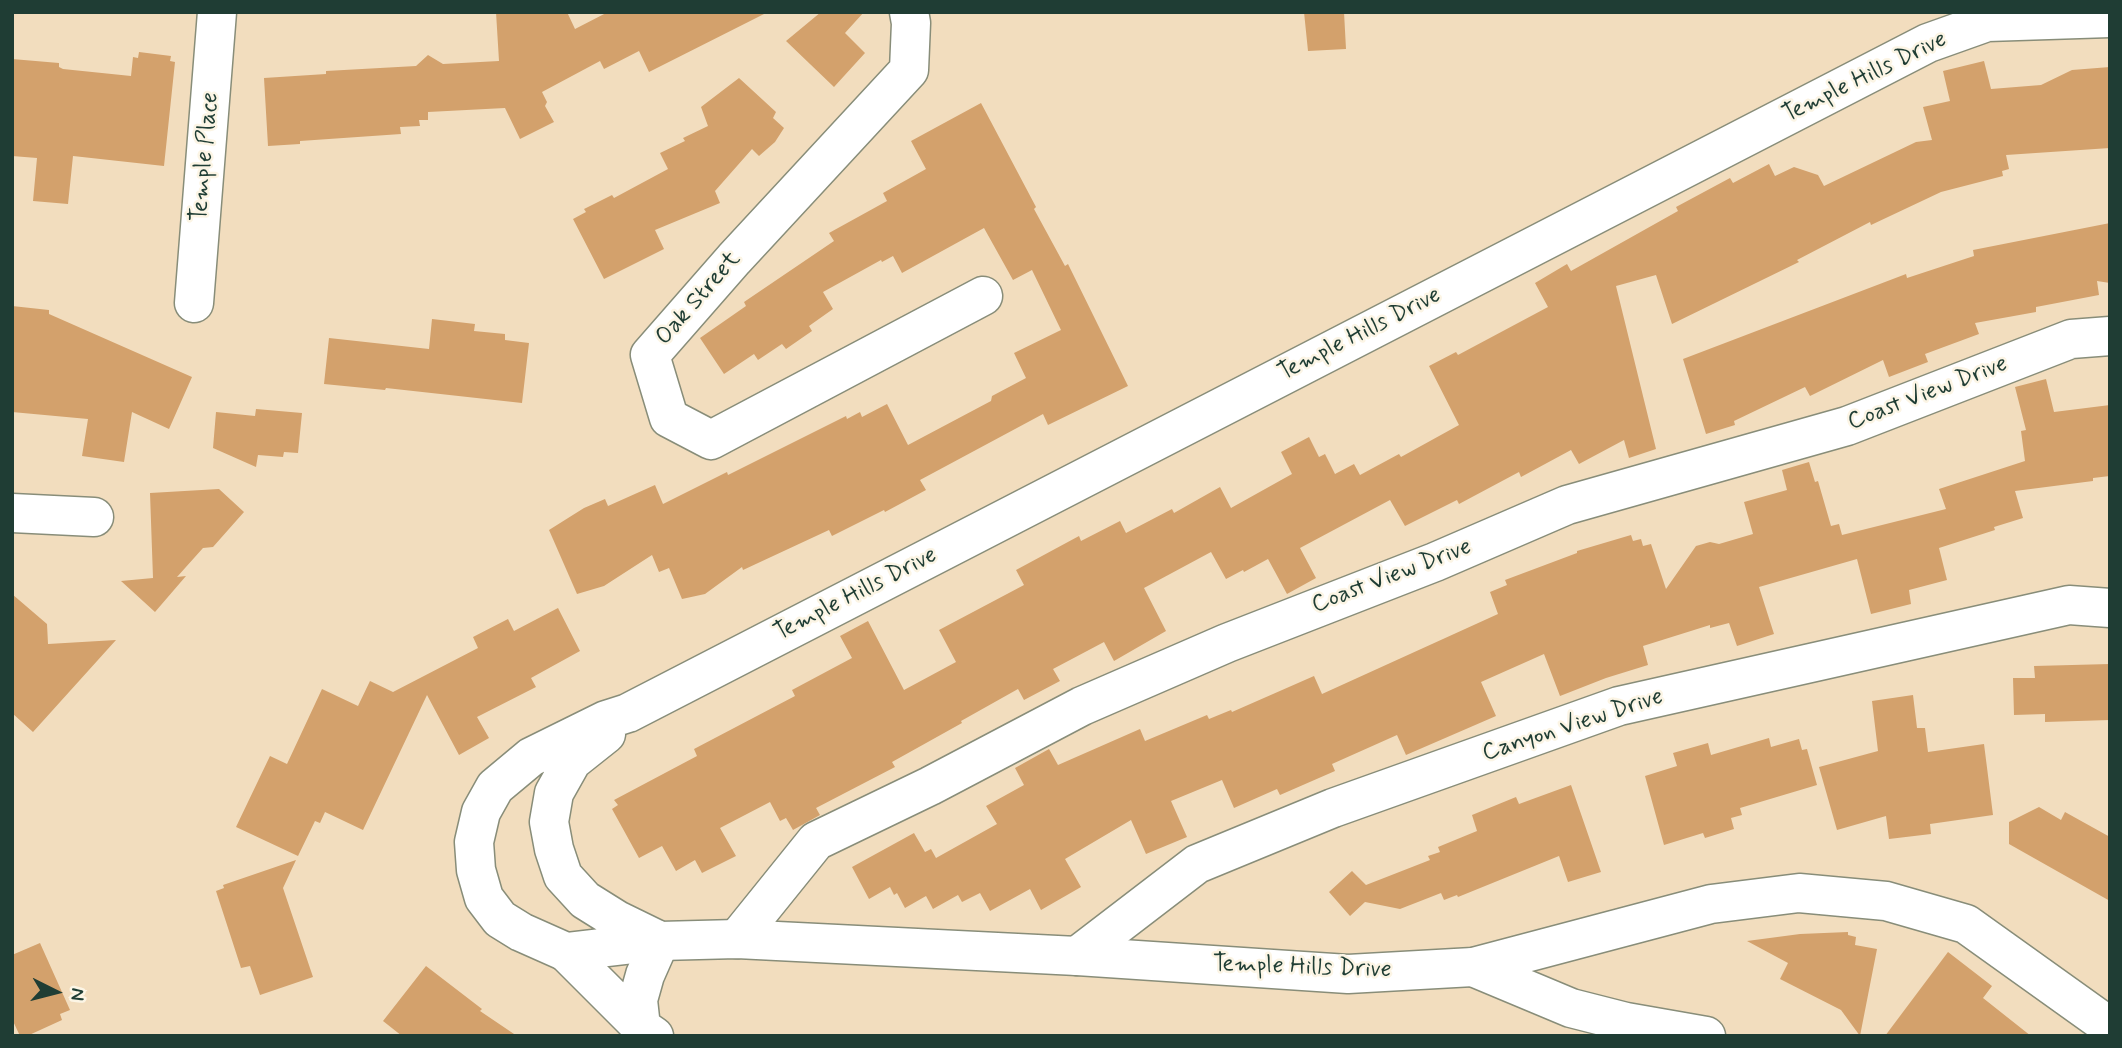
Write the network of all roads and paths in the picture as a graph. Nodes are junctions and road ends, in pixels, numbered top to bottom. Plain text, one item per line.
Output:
1 (217, 12) edge
2 (909, 12) edge
3 (2110, 18) edge
4 (983, 296) dead end
5 (194, 303) dead end
6 (2110, 336) edge
7 (12, 513) edge
8 (94, 517) dead end
9 (2110, 608) edge
10 (628, 713) junction
11 (737, 939) junction
12 (660, 941) junction
13 (566, 952) junction
14 (1077, 956) junction
15 (1473, 967) junction
16 (2110, 1027) edge
17 (647, 1031) edge
18 (1706, 1036) edge

1 - 5 street, Temple Place
2 - 4 street, Oak Street
3 - 10 street, Temple Hills Drive
6 - 11 street, Coast View Drive
7 - 8 street
9 - 14 street, Canyon View Drive
10 - 12 street, Temple Hills Drive
10 - 13 street, Temple Hills Drive
11 - 12 street, Temple Hills Drive
11 - 14 street, Temple Hills Drive
12 - 13 street, Temple Hills Drive
12 - 17 street
13 - 17 street
14 - 15 street, Temple Hills Drive
15 - 16 street, Temple Hills Drive
15 - 18 street

